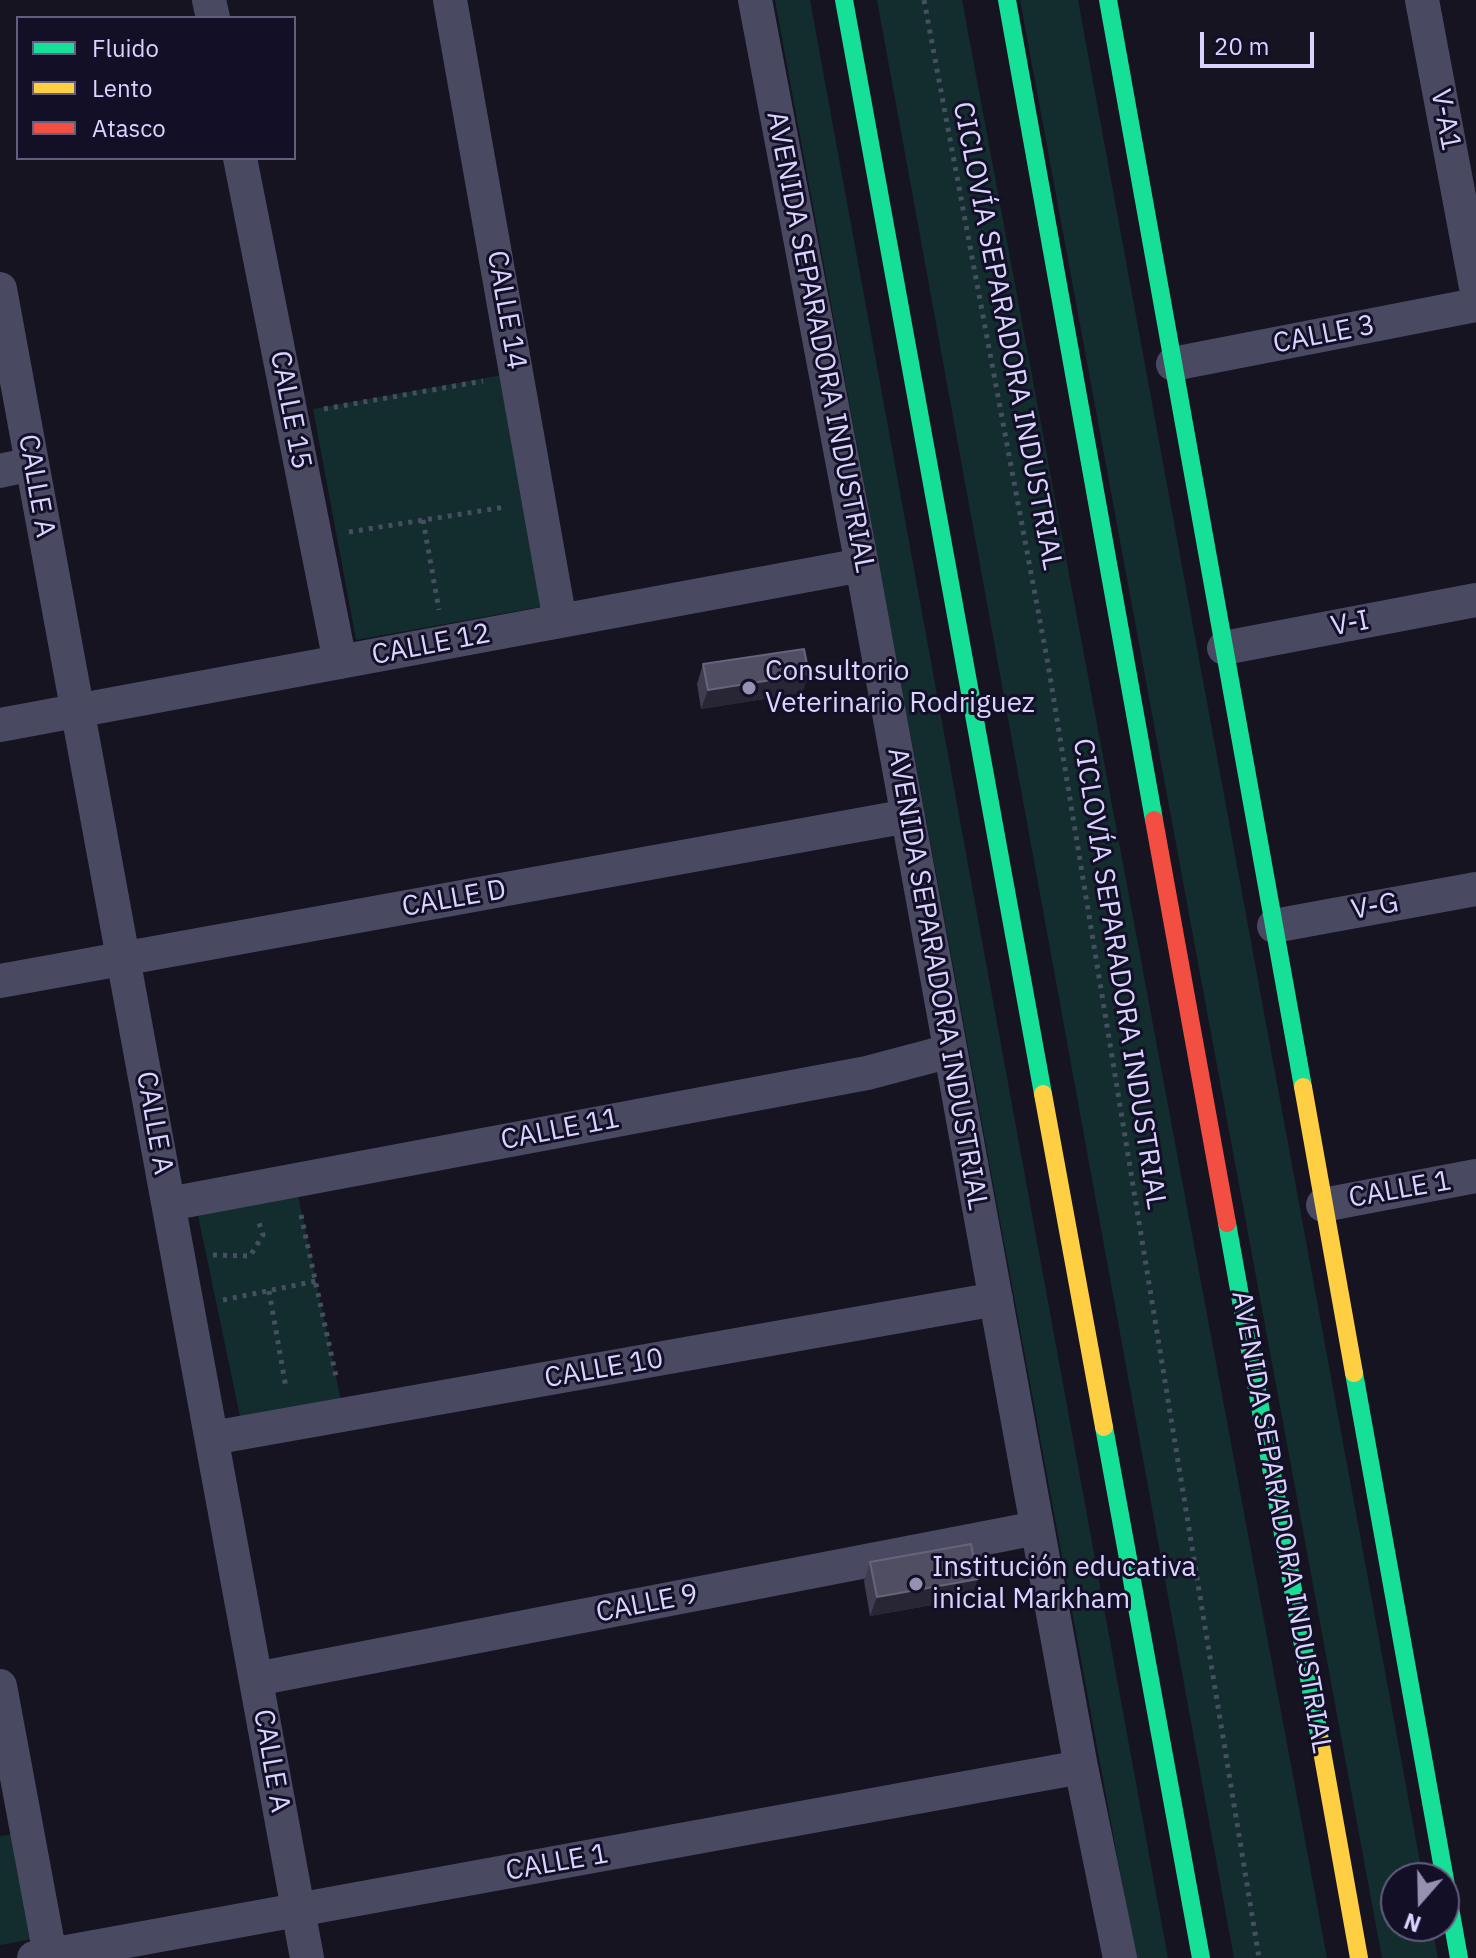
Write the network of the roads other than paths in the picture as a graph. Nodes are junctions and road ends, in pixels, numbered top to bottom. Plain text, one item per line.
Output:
1 (450, 0) edge
2 (755, 0) edge
3 (844, 0) edge
4 (1007, 0) edge
5 (1108, 0) edge
6 (1422, 0) edge
7 (240, 160) edge
8 (1476, 287) edge
9 (0, 289) edge
10 (1476, 305) edge
11 (1173, 364) junction
12 (16, 468) edge
13 (862, 565) junction
14 (1476, 600) edge
15 (560, 621) junction
16 (1224, 648) junction
17 (340, 662) junction
18 (78, 711) junction
19 (0, 725) edge
20 (908, 816) junction
21 (1476, 889) edge
22 (1274, 926) junction
23 (124, 959) junction
24 (0, 981) edge
25 (950, 1051) junction
26 (1476, 1176) edge
27 (169, 1204) junction
28 (1323, 1205) junction
29 (996, 1299) junction
30 (212, 1438) junction
31 (1037, 1528) junction
32 (256, 1679) junction
33 (0, 1686) edge
34 (1081, 1767) junction
35 (299, 1910) junction
36 (42, 1957) edge
37 (307, 1958) edge
38 (1120, 1958) edge
39 (1201, 1958) edge
40 (1359, 1958) edge
41 (1459, 1958) edge

1 - 15 street, CALLE 14
2 - 13 street, AVENIDA SEPARADORA INDUSTRIAL
3 - 39 main road
4 - 40 main road, AVENIDA SEPARADORA INDUSTRIAL
5 - 11 main road
6 - 8 street, V-A1
7 - 17 street, CALLE 15
9 - 12 street, CALLE A
10 - 11 street, CALLE 3
11 - 16 main road
12 - 18 street, CALLE A
13 - 15 street, CALLE 12
13 - 20 street, AVENIDA SEPARADORA INDUSTRIAL
14 - 16 street, V-I
15 - 17 street, CALLE 12
16 - 22 main road
17 - 18 street, CALLE 12
18 - 19 street, CALLE 12
18 - 23 street, CALLE A
20 - 23 street, CALLE D
20 - 25 street, AVENIDA SEPARADORA INDUSTRIAL
21 - 22 street, V-G
22 - 28 main road
23 - 24 street, CALLE D
23 - 27 street, CALLE A
25 - 27 street, CALLE 11
25 - 29 street, AVENIDA SEPARADORA INDUSTRIAL
26 - 28 street, CALLE 1
27 - 30 street, CALLE A
28 - 41 main road
29 - 30 street, CALLE 10
29 - 31 street, AVENIDA SEPARADORA INDUSTRIAL
30 - 32 street, CALLE A
31 - 32 street, CALLE 9
31 - 34 street, AVENIDA SEPARADORA INDUSTRIAL
32 - 35 street, CALLE A
33 - 36 street
34 - 35 street, CALLE 1
34 - 38 street, AVENIDA SEPARADORA INDUSTRIAL
35 - 36 street, CALLE 1
35 - 37 street, CALLE A

